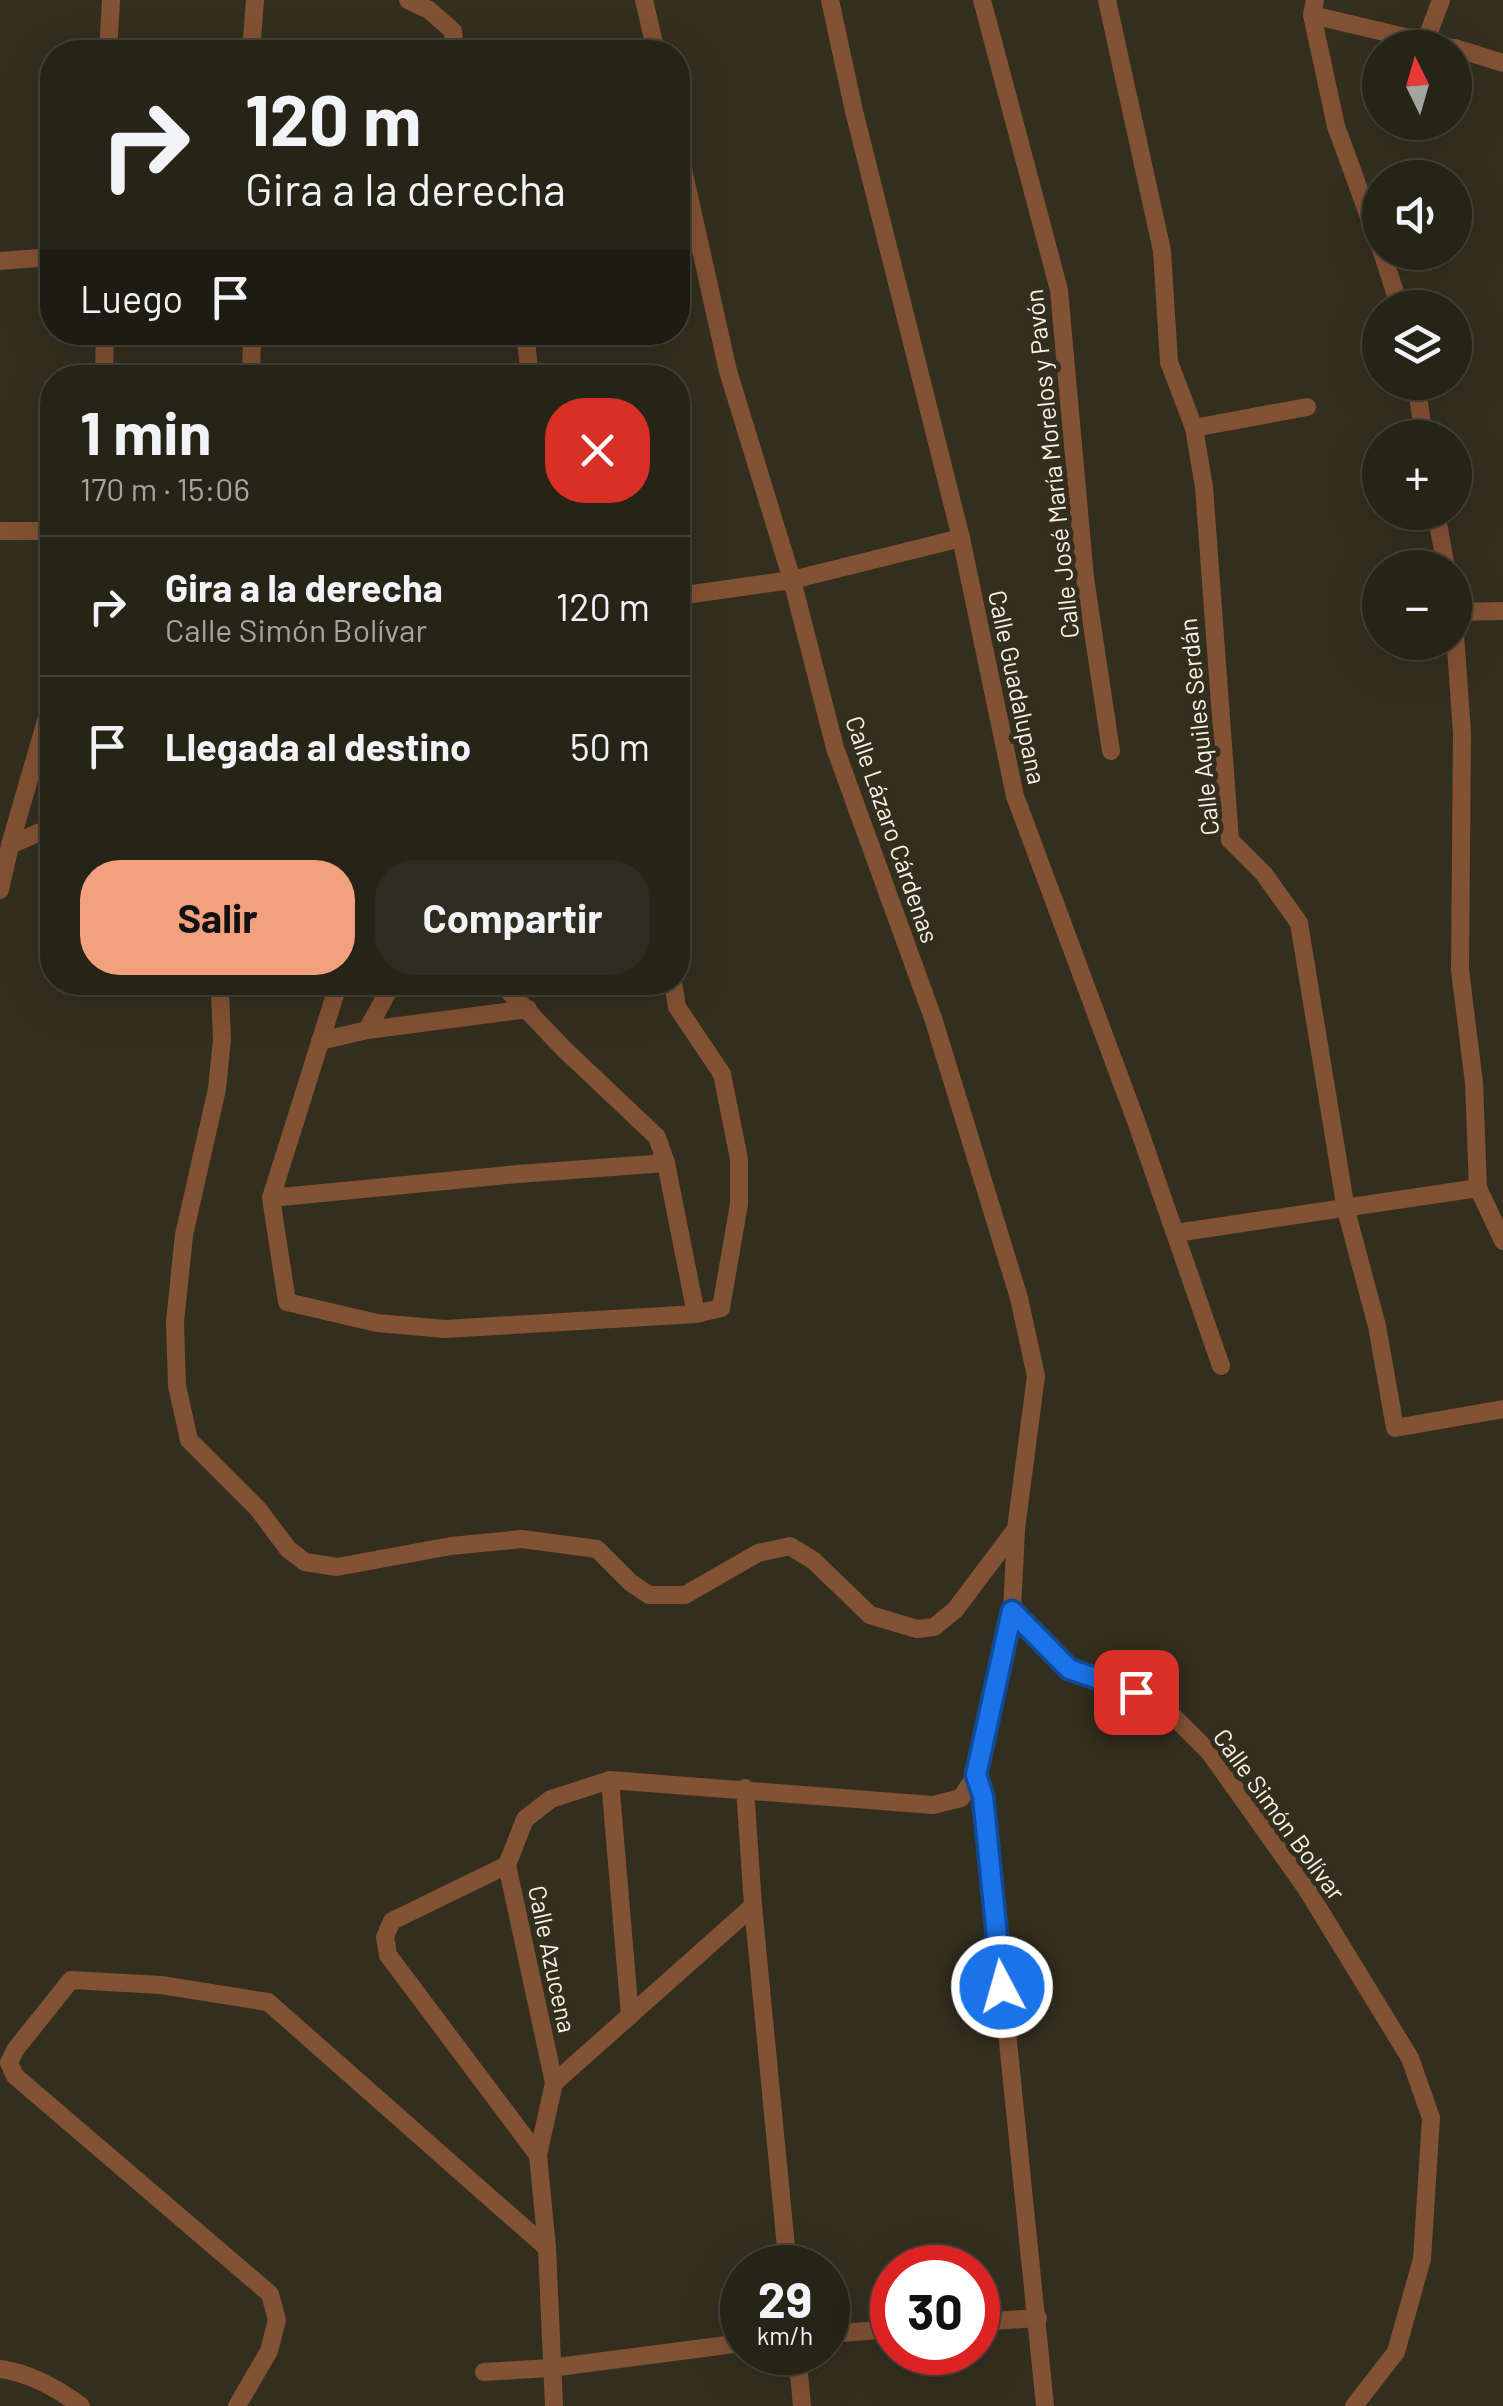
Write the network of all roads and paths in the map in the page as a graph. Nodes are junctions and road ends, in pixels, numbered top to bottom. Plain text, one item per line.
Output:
1 (111, 0) edge
2 (255, 0) edge
3 (408, 0) edge
4 (644, 0) edge
5 (830, 0) edge
6 (982, 0) edge
7 (1107, 0) edge
8 (1441, 0) edge
9 (1313, 8) edge
10 (1391, 30) edge
11 (1430, 30) edge
12 (109, 40) edge
13 (252, 40) edge
14 (453, 40) edge
15 (653, 40) edge
16 (1472, 53) edge
17 (1503, 62) edge
18 (1362, 198) edge
19 (690, 201) edge
20 (40, 258) edge
21 (0, 261) edge
22 (1308, 408) dead end
23 (1194, 428) junction
24 (0, 531) edge
25 (40, 531) edge
26 (961, 538) junction
27 (792, 580) junction
28 (690, 594) edge
29 (1503, 611) edge
30 (1472, 612) edge
31 (1457, 660) edge
32 (40, 742) edge
33 (1111, 750) dead end
34 (40, 832) edge
35 (10, 846) junction
36 (0, 890) edge
37 (220, 995) edge
38 (334, 995) edge
39 (386, 995) edge
40 (514, 995) edge
41 (675, 995) edge
42 (528, 1008) junction
43 (367, 1030) junction
44 (320, 1041) junction
45 (666, 1163) junction
46 (1478, 1188) junction
47 (271, 1198) junction
48 (1346, 1210) junction
49 (1176, 1234) junction
50 (1503, 1240) edge
51 (696, 1314) junction
52 (1221, 1366) dead end
53 (1503, 1408) edge
54 (1016, 1528) junction
55 (1012, 1611) junction
56 (976, 1775) junction
57 (610, 1780) junction
58 (746, 1788) junction
59 (507, 1865) junction
60 (753, 1906) junction
61 (630, 2016) junction
62 (554, 2083) junction
63 (538, 2155) junction
64 (786, 2245) edge
65 (547, 2248) junction
66 (1038, 2318) junction
67 (1000, 2321) edge
68 (720, 2346) edge
69 (550, 2368) junction
70 (0, 2369) edge
71 (484, 2372) dead end
72 (799, 2375) edge
73 (80, 2406) edge
74 (237, 2406) edge
75 (554, 2406) edge
76 (802, 2406) edge
77 (1044, 2406) edge
78 (1354, 2406) edge

1 - 12 street
2 - 13 street
3 - 14 street
4 - 15 street
5 - 26 street, Calle Guadalupana
6 - 33 street, Calle José María Morelos y Pavón
7 - 23 street, Calle Aquiles Serdán
8 - 11 street
9 - 10 street
9 - 18 street
16 - 17 street
19 - 27 street, Calle Lázaro Cárdenas
20 - 21 street
22 - 23 street
23 - 48 street, Calle Aquiles Serdán
24 - 25 street
26 - 27 street
26 - 49 street, Calle Guadalupana
27 - 28 street
27 - 54 street, Calle Lázaro Cárdenas
29 - 30 street
31 - 46 street
32 - 35 street
34 - 35 street
35 - 36 street
37 - 54 street
38 - 44 street
39 - 43 street
40 - 42 street
41 - 51 street
42 - 43 street
42 - 45 street
43 - 44 street
44 - 47 street
45 - 47 street
45 - 51 street
46 - 48 street
46 - 50 street
47 - 51 street
48 - 49 street
48 - 53 street, Calle Aquiles Serdán
49 - 52 street, Calle Guadalupana
54 - 55 street, Calle Lázaro Cárdenas
55 - 56 street, Calle Lázaro Cárdenas
55 - 78 street, Calle Simón Bolívar
56 - 58 street, Calle Azucena
56 - 66 street
57 - 58 street, Calle Azucena
57 - 59 street, Calle Azucena
57 - 61 street
58 - 60 street
59 - 62 street, Calle Azucena
59 - 63 street
60 - 61 street
60 - 64 street
61 - 62 street
62 - 63 street, Calle Azucena
63 - 65 street, Calle Azucena
65 - 69 street, Calle Azucena
65 - 74 street
66 - 67 street
66 - 77 street
68 - 69 street
69 - 71 street
69 - 75 street, Calle Azucena
70 - 73 street
72 - 76 street

